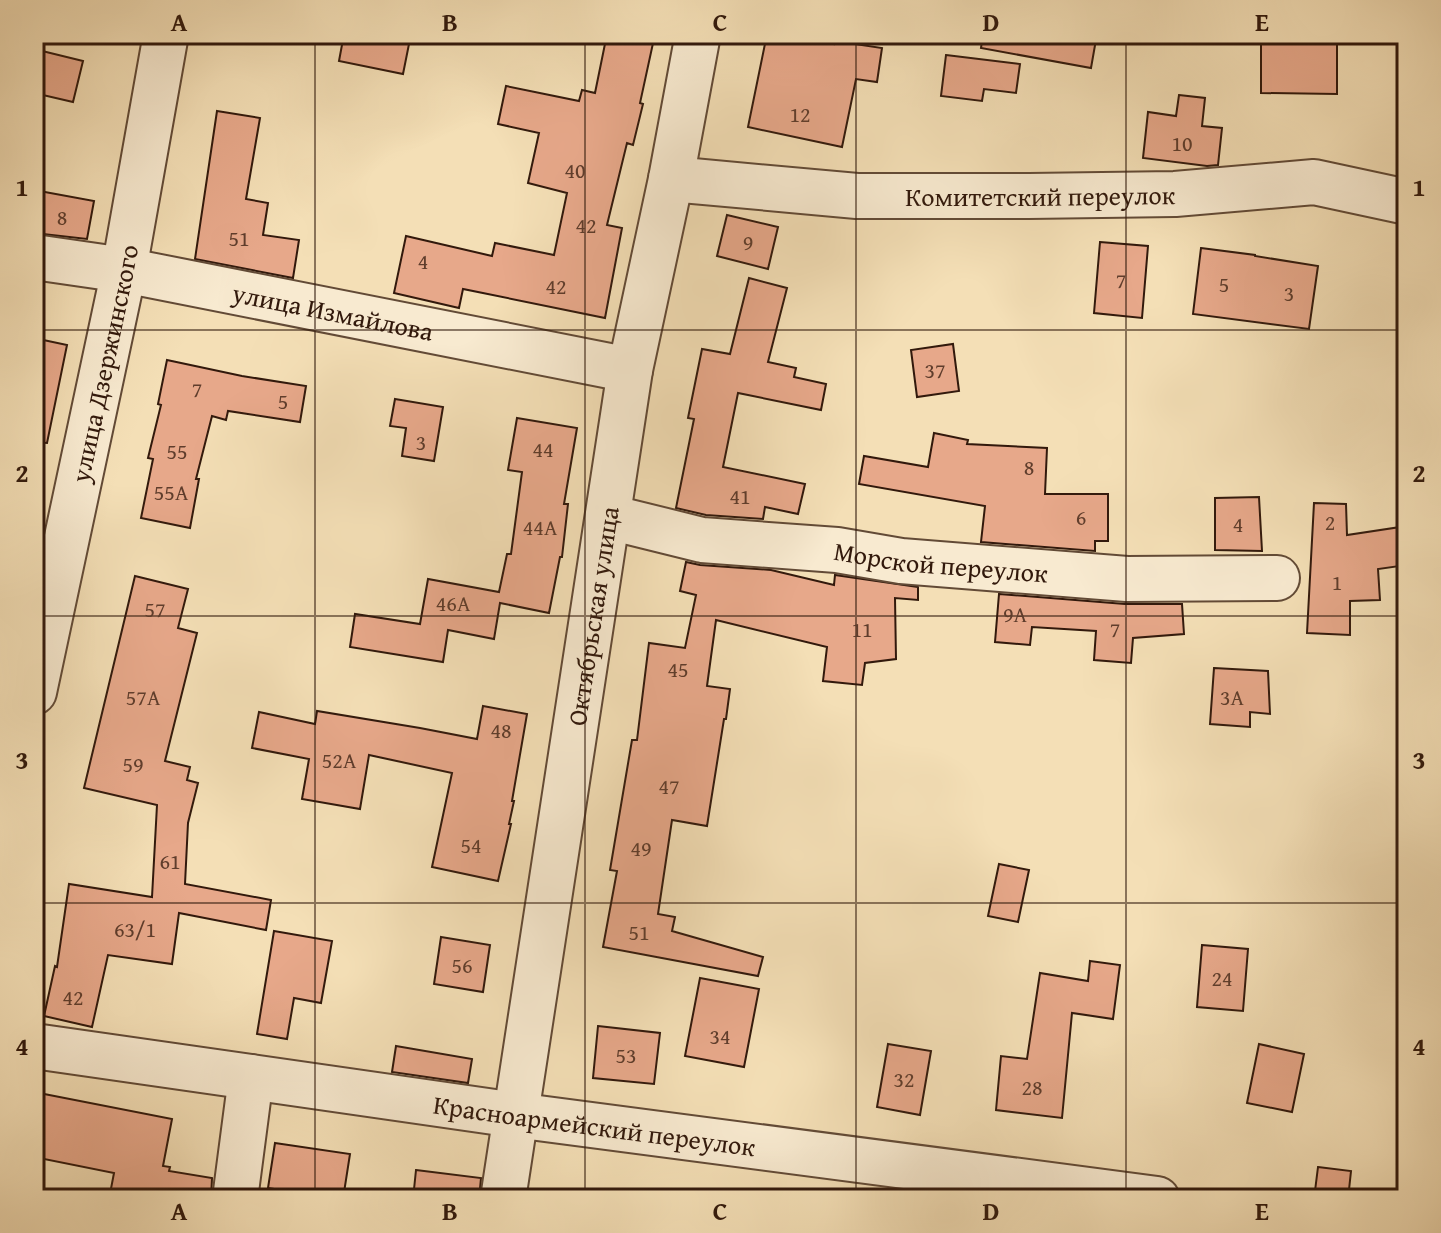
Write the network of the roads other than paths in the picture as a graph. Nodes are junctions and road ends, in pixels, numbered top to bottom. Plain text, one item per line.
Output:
1 (166, 34) edge
2 (698, 34) edge
3 (671, 179) junction
4 (1407, 202) edge
5 (34, 257) edge
6 (124, 270) junction
7 (630, 370) junction
8 (609, 517) junction
9 (1277, 578) dead end
10 (34, 692) edge
11 (34, 1046) edge
12 (251, 1077) junction
13 (515, 1115) junction
14 (235, 1199) edge
15 (503, 1199) edge
16 (1157, 1199) edge

1 - 6 street, улица Дзержинского
2 - 3 street, Октябрьская улица
3 - 4 street, Комитетский переулок
3 - 7 street, Октябрьская улица
5 - 6 street, улица Измайлова
6 - 7 street, улица Измайлова
6 - 10 street, улица Дзержинского
7 - 8 street, Октябрьская улица
8 - 9 street, Морской переулок
8 - 13 street, Октябрьская улица
11 - 12 street, Красноармейский переулок
12 - 13 street, Красноармейский переулок
12 - 14 street
13 - 15 street, Октябрьская улица
13 - 16 street, Красноармейский переулок

